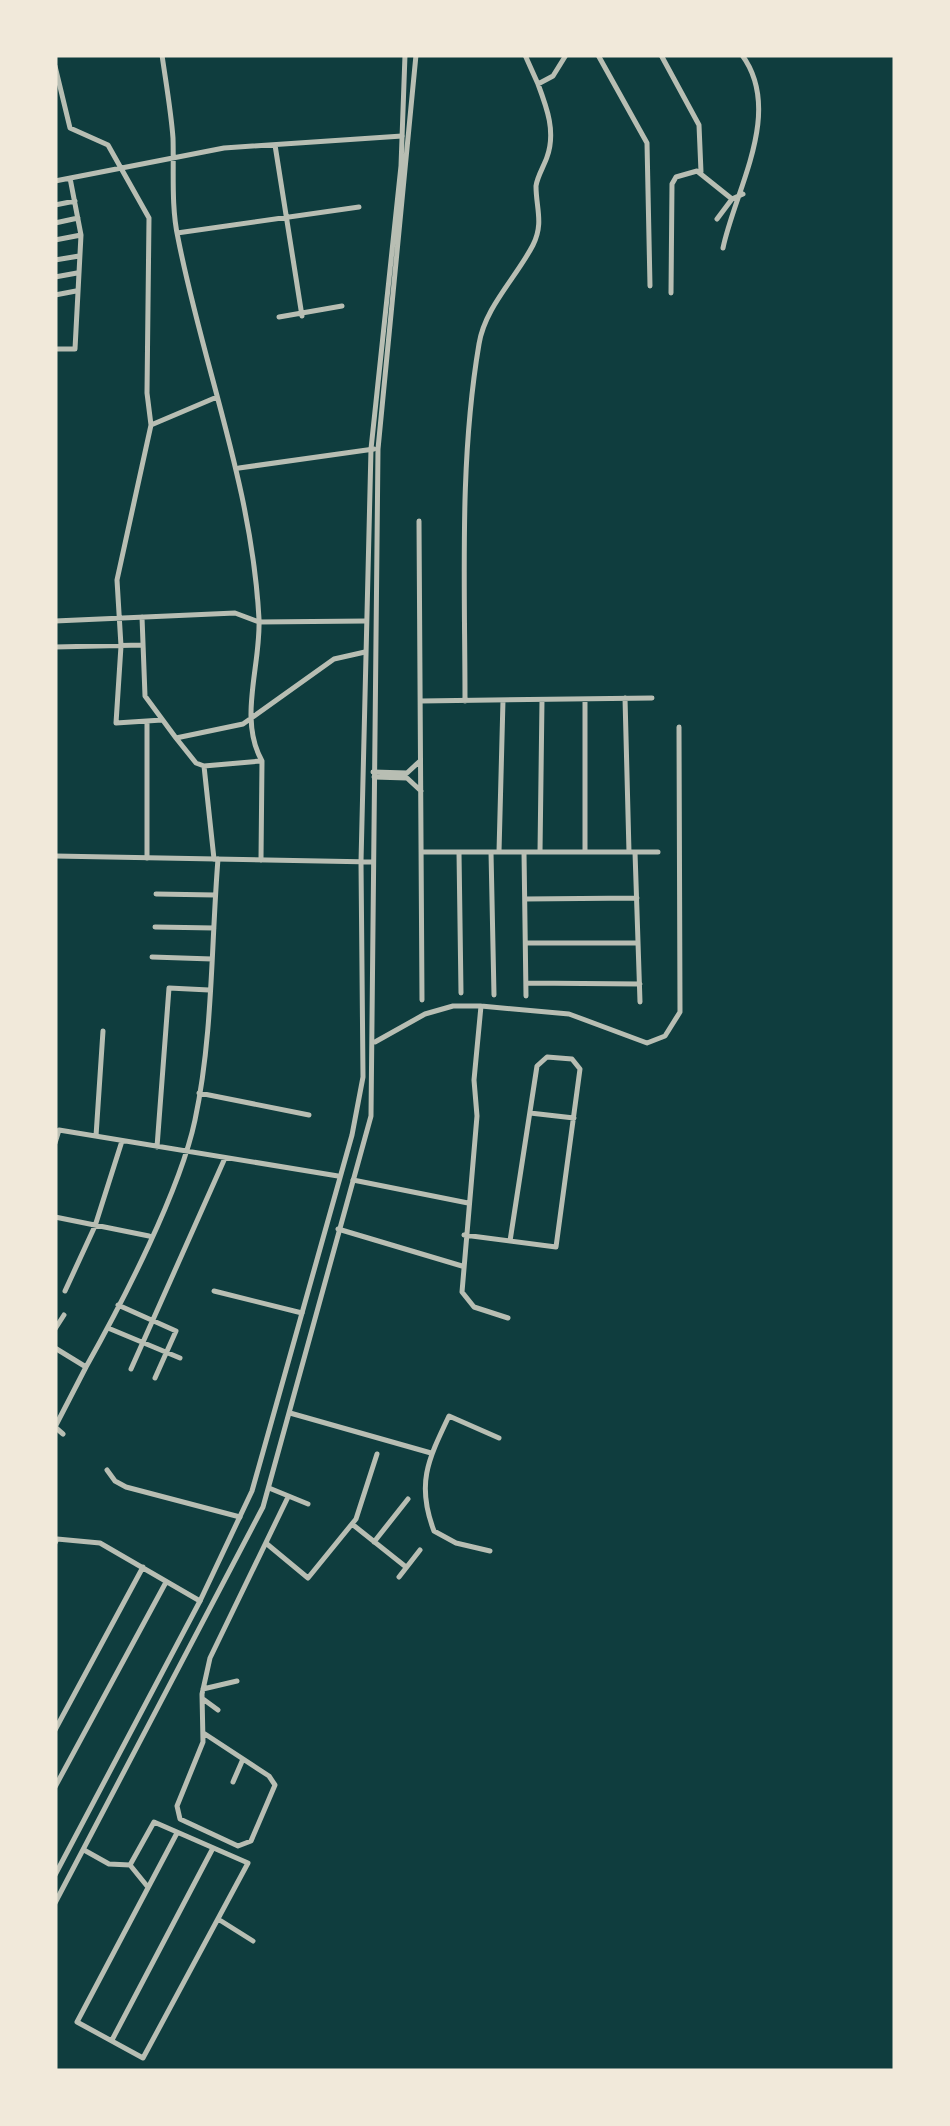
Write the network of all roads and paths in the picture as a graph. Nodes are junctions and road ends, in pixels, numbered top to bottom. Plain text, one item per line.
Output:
1 (162, 55) edge
2 (405, 55) edge
3 (416, 55) edge
4 (525, 55) edge
5 (566, 55) edge
6 (598, 55) edge
7 (661, 55) edge
8 (742, 55) edge
9 (55, 66) edge
10 (538, 84) junction
11 (402, 136) junction
12 (274, 145) junction
13 (174, 156) junction
14 (118, 168) junction
15 (701, 172) junction
16 (70, 178) junction
17 (55, 181) edge
18 (743, 194) junction
19 (732, 199) junction
20 (75, 202) junction
21 (55, 205) edge
22 (358, 207) dead end
23 (78, 218) junction
24 (286, 218) junction
25 (717, 219) dead end
26 (55, 223) edge
27 (176, 233) junction
28 (81, 235) junction
29 (55, 240) edge
30 (724, 248) dead end
31 (78, 256) junction
32 (55, 260) edge
33 (77, 273) junction
34 (55, 277) edge
35 (650, 286) dead end
36 (76, 292) junction
37 (672, 293) dead end
38 (55, 296) edge
39 (342, 306) dead end
40 (302, 316) junction
41 (279, 318) dead end
42 (55, 349) edge
43 (218, 397) junction
44 (151, 425) junction
45 (374, 449) junction
46 (239, 468) junction
47 (420, 521) dead end
48 (142, 617) junction
49 (119, 619) junction
50 (366, 620) junction
51 (55, 622) edge
52 (260, 622) junction
53 (142, 645) junction
54 (121, 646) junction
55 (55, 647) edge
56 (365, 652) junction
57 (625, 698) junction
58 (652, 698) dead end
59 (585, 699) junction
60 (503, 700) junction
61 (542, 700) junction
62 (466, 701) junction
63 (420, 702) junction
64 (252, 719) junction
65 (162, 720) junction
66 (147, 721) junction
67 (679, 727) dead end
68 (176, 738) junction
69 (421, 760) junction
70 (262, 762) junction
71 (204, 766) junction
72 (373, 774) junction
73 (421, 791) junction
74 (422, 852) junction
75 (459, 852) junction
76 (491, 852) junction
77 (499, 852) junction
78 (524, 852) junction
79 (540, 852) junction
80 (585, 852) junction
81 (632, 852) junction
82 (658, 852) dead end
83 (55, 856) edge
84 (148, 858) junction
85 (216, 859) junction
86 (261, 860) junction
87 (361, 862) junction
88 (373, 862) junction
89 (156, 894) dead end
90 (215, 895) junction
91 (636, 898) junction
92 (525, 899) junction
93 (155, 927) dead end
94 (214, 928) junction
95 (638, 942) junction
96 (525, 943) junction
97 (152, 956) dead end
98 (212, 959) junction
99 (526, 983) junction
100 (640, 984) junction
101 (209, 990) junction
102 (461, 993) dead end
103 (494, 995) dead end
104 (526, 996) dead end
105 (422, 1000) dead end
106 (640, 1002) dead end
107 (481, 1006) junction
108 (102, 1031) dead end
109 (375, 1042) junction
110 (199, 1093) junction
111 (530, 1113) junction
112 (309, 1115) dead end
113 (574, 1118) junction
114 (57, 1127) edge
115 (96, 1136) junction
116 (122, 1141) junction
117 (55, 1143) edge
118 (157, 1147) junction
119 (187, 1152) junction
120 (225, 1158) junction
121 (338, 1176) junction
122 (352, 1180) junction
123 (468, 1204) junction
124 (55, 1217) edge
125 (338, 1229) junction
126 (464, 1235) junction
127 (149, 1236) junction
128 (510, 1241) junction
129 (462, 1266) junction
130 (214, 1290) dead end
131 (65, 1291) dead end
132 (118, 1306) junction
133 (302, 1313) junction
134 (64, 1315) dead end
135 (508, 1318) dead end
136 (153, 1320) junction
137 (108, 1328) junction
138 (55, 1329) edge
139 (143, 1342) junction
140 (55, 1348) edge
141 (166, 1352) junction
142 (180, 1358) dead end
143 (86, 1367) junction
144 (131, 1369) dead end
145 (155, 1378) dead end
146 (290, 1412) junction
147 (63, 1434) dead end
148 (499, 1438) dead end
149 (431, 1453) junction
150 (377, 1454) dead end
151 (108, 1470) dead end
152 (269, 1488) junction
153 (288, 1497) junction
154 (408, 1499) dead end
155 (308, 1504) dead end
156 (240, 1518) junction
157 (352, 1524) junction
158 (374, 1542) junction
159 (55, 1543) edge
160 (267, 1544) junction
161 (420, 1550) dead end
162 (490, 1551) dead end
163 (143, 1567) junction
164 (406, 1567) junction
165 (399, 1577) dead end
166 (164, 1584) junction
167 (200, 1601) junction
168 (237, 1681) dead end
169 (203, 1689) junction
170 (203, 1700) junction
171 (218, 1710) dead end
172 (55, 1730) edge
173 (204, 1734) junction
174 (244, 1759) junction
175 (234, 1782) dead end
176 (55, 1786) edge
177 (177, 1832) junction
178 (213, 1848) junction
179 (84, 1850) junction
180 (130, 1865) junction
181 (55, 1874) edge
182 (68, 1880) junction
183 (148, 1887) junction
184 (55, 1903) edge
185 (218, 1919) junction
186 (253, 1941) dead end
187 (112, 2041) junction

1 - 13 street
2 - 11 street
3 - 45 street
4 - 10 street
5 - 10 street
6 - 35 street
7 - 15 street
8 - 18 street
9 - 14 street
10 - 62 street
11 - 12 street
11 - 45 street
12 - 13 street
12 - 24 street
13 - 14 street
13 - 27 street
14 - 16 street
14 - 44 street
15 - 19 street
15 - 37 street
16 - 17 street
16 - 20 street
18 - 19 street
18 - 30 street
19 - 25 street
20 - 21 street
20 - 23 street
22 - 24 street
23 - 26 street
23 - 28 street
24 - 27 street
24 - 40 street
27 - 43 street
28 - 29 street
28 - 31 street
31 - 32 street
31 - 33 street
33 - 34 street
33 - 36 street
36 - 38 street
36 - 42 street
39 - 40 street
40 - 41 street
43 - 44 street
43 - 46 street
44 - 49 street
45 - 46 street
45 - 50 street
45 - 72 street
46 - 52 street
47 - 63 street
48 - 49 street
48 - 52 street
48 - 53 street
49 - 51 street
49 - 54 street
50 - 52 street
50 - 56 street
52 - 64 street
53 - 54 street
53 - 65 street
54 - 55 street
54 - 66 street
56 - 64 street
56 - 87 street
57 - 58 street
57 - 59 street
57 - 81 street
59 - 61 street
59 - 80 street
60 - 61 street
60 - 62 street
60 - 77 street
61 - 79 street
62 - 63 street
63 - 69 street
64 - 68 street
64 - 70 street
65 - 66 street
65 - 68 street
66 - 84 street
67 - 107 street
68 - 71 street
69 - 72 street
69 - 73 street
70 - 71 street
70 - 86 street
71 - 85 street
72 - 73 street
72 - 88 street
73 - 74 street
74 - 75 street
74 - 105 street
75 - 76 street
75 - 102 street
76 - 77 street
76 - 103 street
77 - 78 street
78 - 79 street
78 - 92 street
79 - 80 street
80 - 81 street
81 - 82 street
81 - 91 street
83 - 84 street
84 - 85 street
85 - 86 street
85 - 90 street
86 - 87 street
87 - 88 street
87 - 121 street
88 - 109 street
89 - 90 street
90 - 94 street
91 - 92 street
91 - 95 street
92 - 96 street
93 - 94 street
94 - 98 street
95 - 96 street
95 - 100 street
96 - 99 street
97 - 98 street
98 - 101 street
99 - 100 street
99 - 104 street
100 - 106 street
101 - 110 street
101 - 118 street
107 - 109 street
107 - 123 street
108 - 115 street
109 - 122 street
110 - 112 street
110 - 119 street
111 - 113 street
111 - 113 street
111 - 128 street
113 - 128 street
114 - 115 street
114 - 117 street
115 - 116 street
116 - 118 street
116 - 131 street
118 - 119 street
119 - 120 street
119 - 127 street
120 - 121 street
120 - 136 street
121 - 133 street
122 - 123 street
122 - 125 street
123 - 126 street
124 - 127 street
125 - 129 street
125 - 146 street
126 - 128 street
126 - 129 street
127 - 132 street
129 - 135 street
130 - 133 street
132 - 136 street
132 - 137 street
133 - 156 street
134 - 138 street
136 - 139 street
136 - 141 street
137 - 139 street
137 - 143 street
139 - 141 street
139 - 144 street
140 - 143 street
141 - 142 street
141 - 145 street
143 - 147 street
146 - 149 street
146 - 152 street
148 - 149 street
149 - 162 street
150 - 157 street
151 - 156 street
152 - 153 street
152 - 179 street
153 - 155 street
153 - 160 street
154 - 158 street
156 - 167 street
157 - 158 street
157 - 160 street
158 - 164 street
159 - 163 street
160 - 169 street
161 - 164 street
163 - 166 street
163 - 172 street
164 - 165 street
166 - 167 street
166 - 176 street
167 - 181 street
168 - 169 street
169 - 170 street
170 - 171 street
170 - 173 street
173 - 174 street
173 - 174 street
174 - 175 street
177 - 178 street
177 - 180 street
177 - 183 street
178 - 185 street
178 - 187 street
179 - 180 street
179 - 182 street
180 - 183 street
181 - 182 street
182 - 184 street
183 - 187 street
185 - 186 street
185 - 187 street

